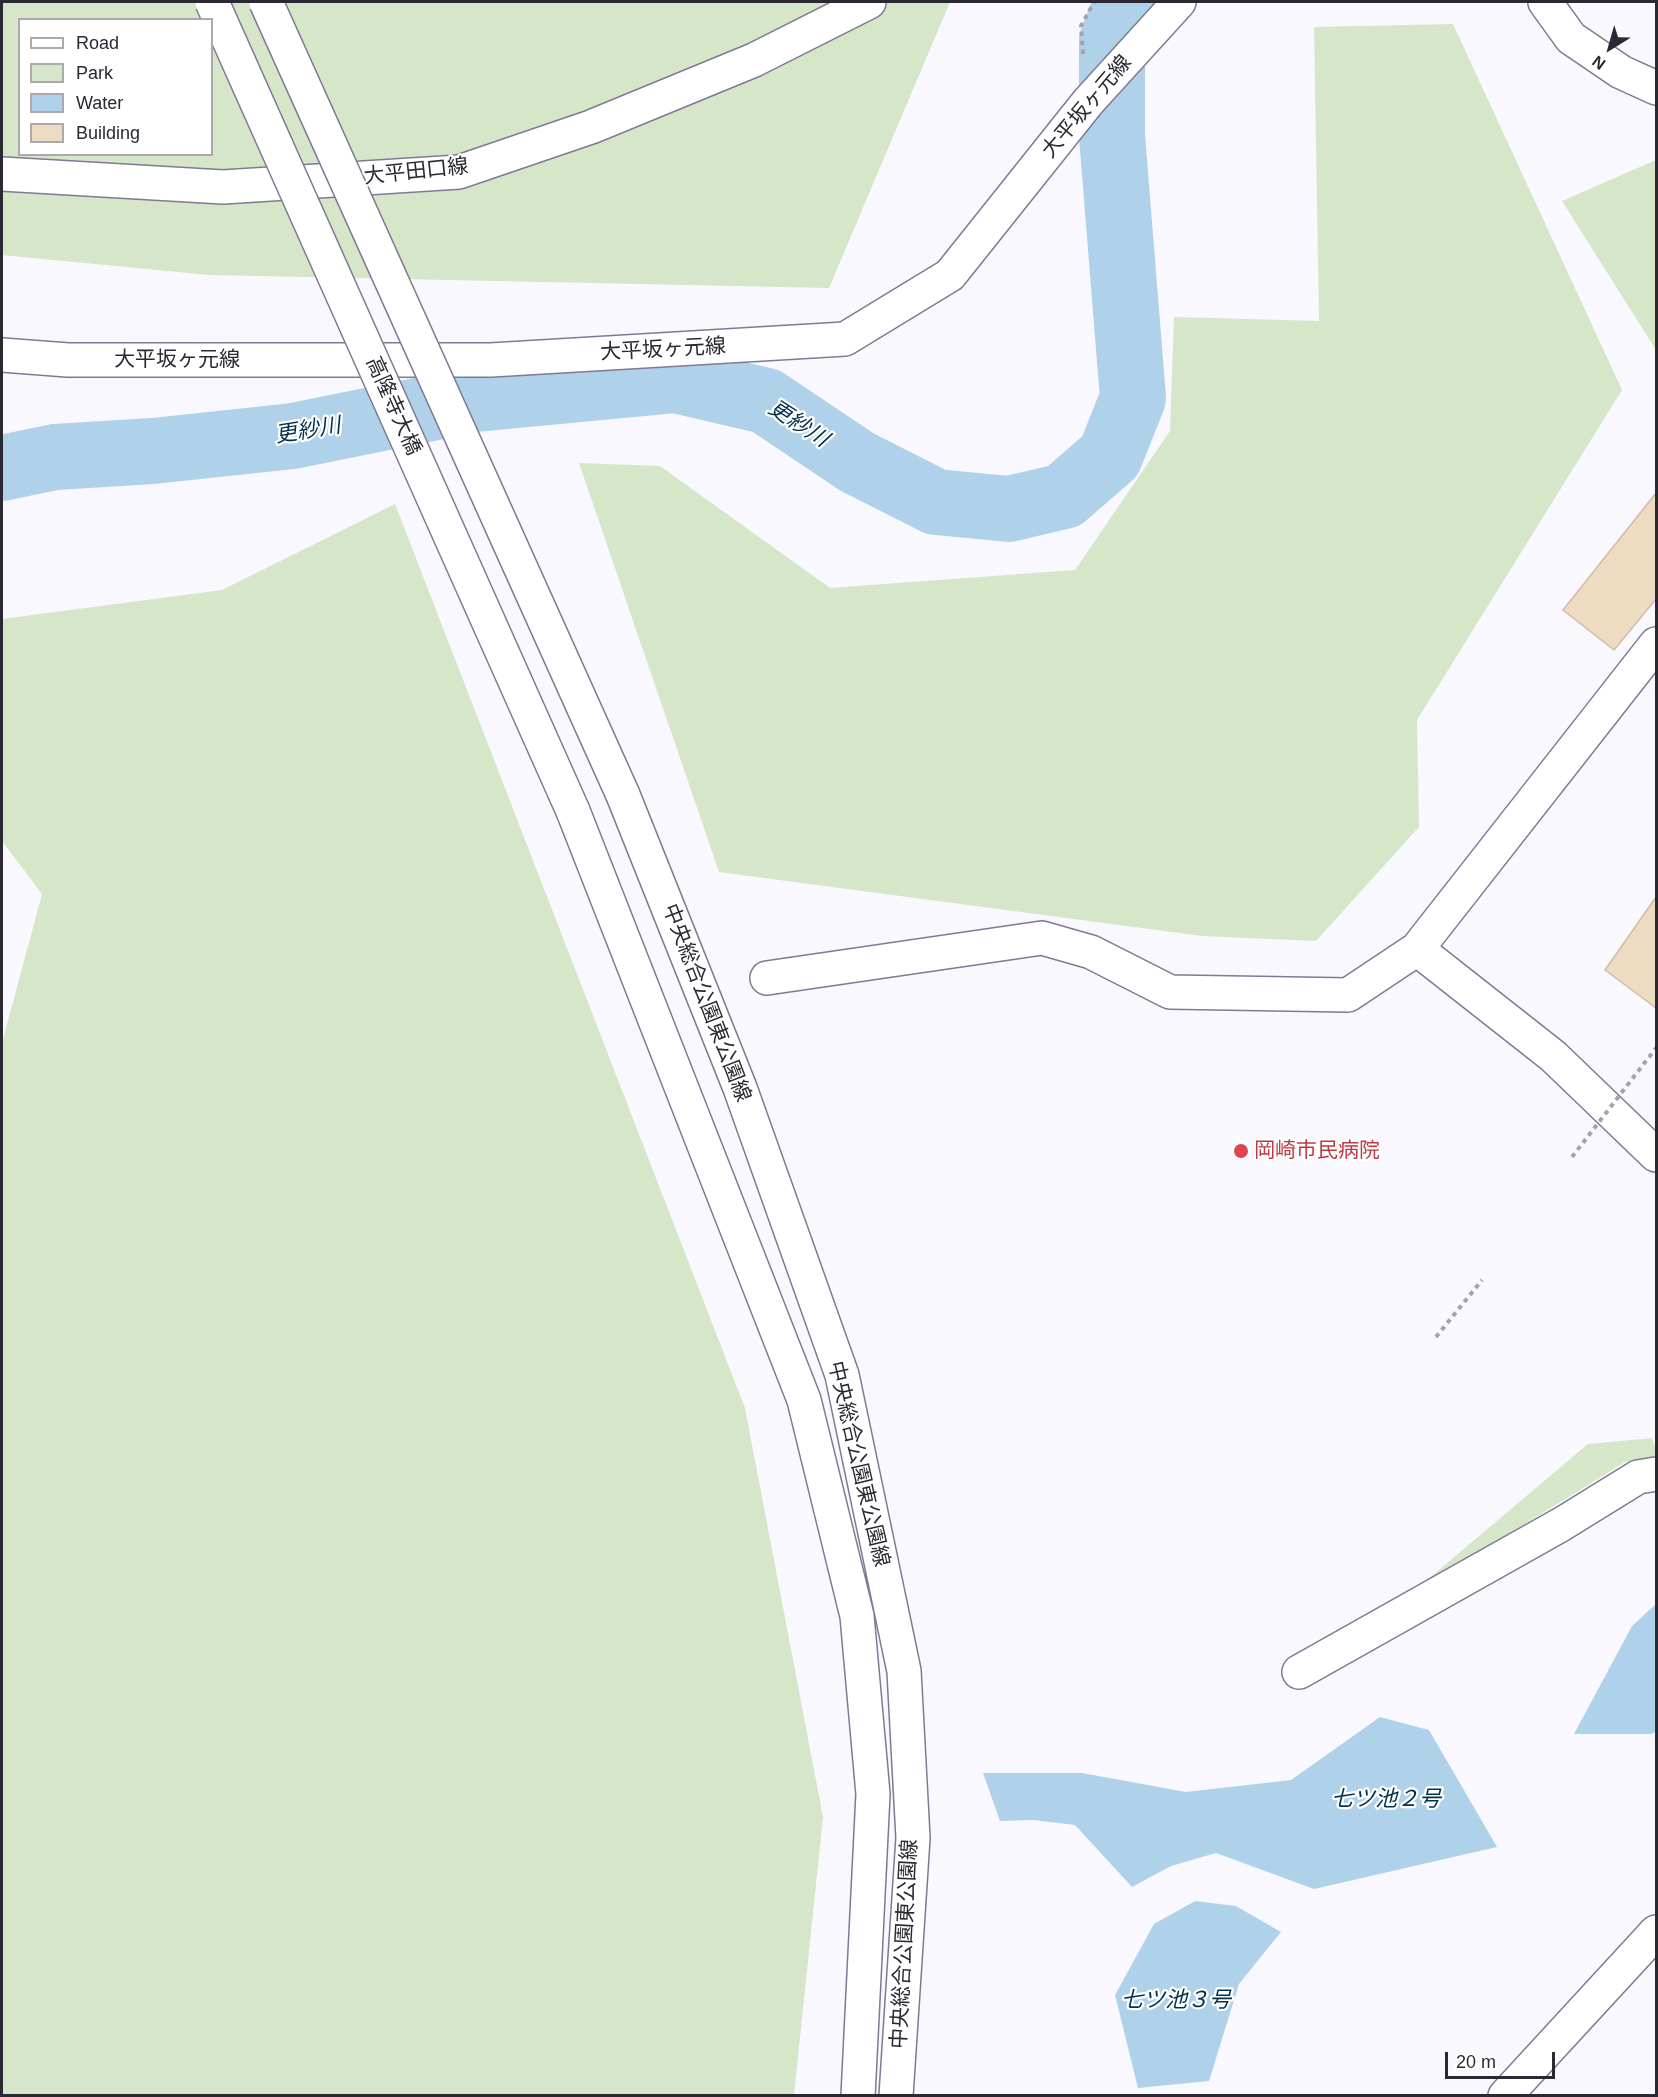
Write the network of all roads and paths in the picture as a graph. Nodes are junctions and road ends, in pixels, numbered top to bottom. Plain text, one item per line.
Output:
1 (212, 2) edge
2 (266, 2) edge
3 (868, 2) edge
4 (1179, 2) edge
5 (1545, 2) edge
6 (1656, 88) edge
7 (3, 179) edge
8 (2, 355) edge
9 (1656, 644) edge
10 (1417, 949) junction
11 (767, 978) dead end
12 (1656, 1048) edge
13 (1656, 1155) edge
14 (1572, 1157) dead end
15 (1482, 1280) dead end
16 (1436, 1337) dead end
17 (1656, 1474) edge
18 (1299, 1672) dead end
19 (1656, 1932) edge
20 (858, 2096) edge
21 (896, 2096) edge
22 (1505, 2096) edge

1 - 20 street, 高隆寺大橋, bridge
2 - 21 street, 中央総合公園東公園線, bridge
3 - 7 street, 大平田口線
4 - 8 street, 大平坂ヶ元線
5 - 6 street
9 - 10 street
10 - 11 street
10 - 13 street
12 - 14 path, bridge
15 - 16 path
17 - 18 street
19 - 22 street

